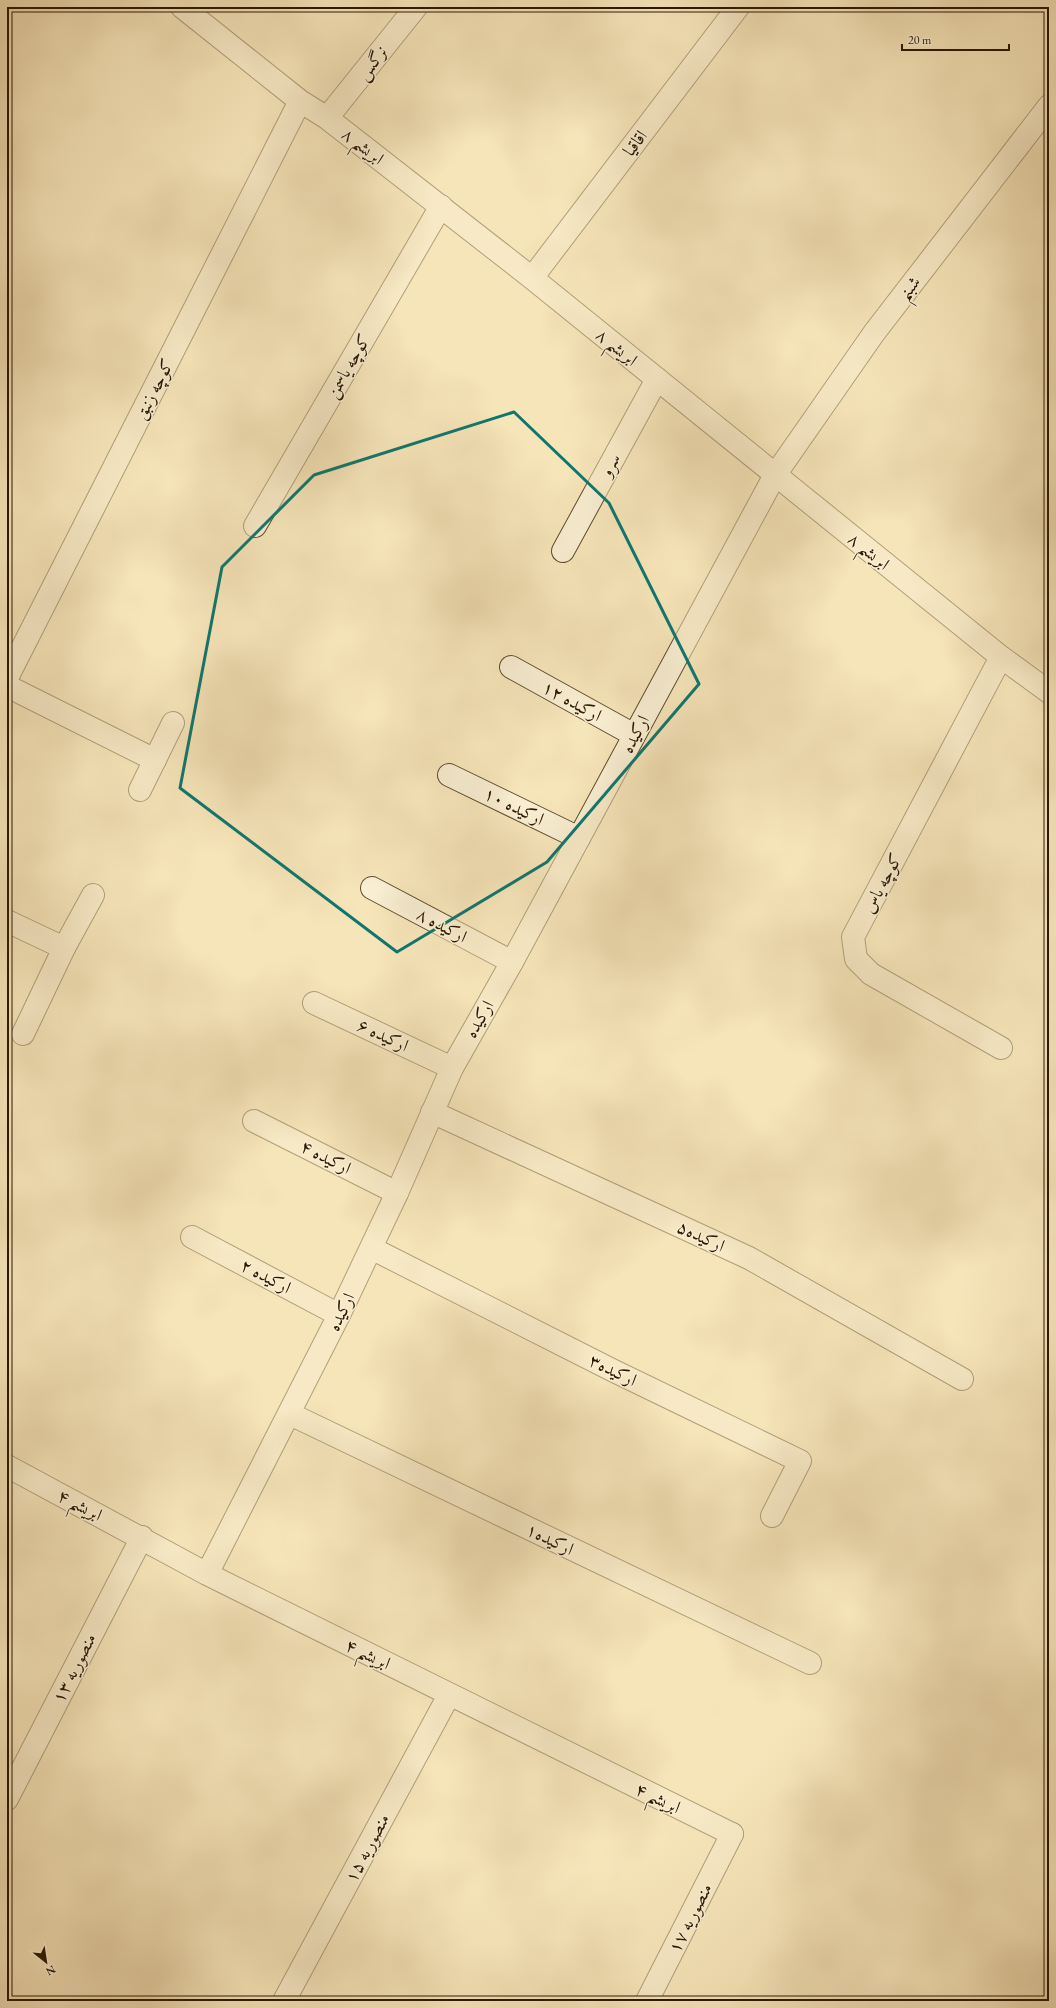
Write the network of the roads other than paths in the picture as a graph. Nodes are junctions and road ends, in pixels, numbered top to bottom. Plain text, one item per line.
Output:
1 (182, 7) edge
2 (416, 7) edge
3 (738, 7) edge
4 (300, 101) junction
5 (1049, 106) edge
6 (327, 118) junction
7 (441, 206) junction
8 (532, 278) junction
9 (656, 379) junction
10 (774, 475) junction
11 (255, 526) dead end
12 (563, 551) dead end
13 (1001, 657) junction
14 (511, 667) dead end
15 (7, 678) edge
16 (7, 686) edge
17 (1049, 692) edge
18 (173, 723) dead end
19 (634, 735) junction
20 (155, 760) junction
21 (449, 775) dead end
22 (140, 790) dead end
23 (579, 838) junction
24 (372, 888) dead end
25 (93, 895) dead end
26 (7, 921) edge
27 (64, 948) junction
28 (512, 962) junction
29 (314, 1003) dead end
30 (23, 1034) dead end
31 (1001, 1048) dead end
32 (452, 1068) junction
33 (432, 1112) junction
34 (254, 1121) dead end
35 (397, 1193) junction
36 (192, 1237) dead end
37 (372, 1248) junction
38 (340, 1315) junction
39 (962, 1379) dead end
40 (290, 1414) junction
41 (7, 1466) edge
42 (772, 1516) dead end
43 (142, 1537) junction
44 (206, 1574) junction
45 (810, 1663) dead end
46 (449, 1695) junction
47 (7, 1799) edge
48 (732, 1834) joint
49 (284, 2001) edge
50 (647, 2001) edge

1 - 4 street, ابریشم ۸
2 - 6 street, نرگس
3 - 8 street, اقاقیا
4 - 6 street, ابریشم ۸
4 - 15 street, کوچه زنبق
5 - 10 street, شبنم
6 - 7 street, ابریشم ۸
7 - 8 street, ابریشم ۸
7 - 11 street, کوچه یاسمن
8 - 9 street, ابریشم ۸
9 - 10 street, ابریشم ۸
9 - 12 street, سرو
10 - 13 street, ابریشم ۸
10 - 19 street, ارکیده
13 - 17 street, ابریشم ۸
13 - 31 street, کوچه یاس
14 - 19 street, ارکیده ۱۲
16 - 20 street
18 - 20 street
19 - 23 street, ارکیده
20 - 22 street
21 - 23 street, ارکیده ۱۰
23 - 28 street, ارکیده
24 - 28 street, ارکیده ۸
25 - 27 street
26 - 27 street
27 - 30 street
28 - 32 street, ارکیده
29 - 32 street, ارکیده ۶
32 - 33 street, ارکیده
33 - 35 street, ارکیده
33 - 39 street, ارکیده۵
34 - 35 street, ارکیده ۴
35 - 37 street, ارکیده
36 - 38 street, ارکیده ۲
37 - 38 street, ارکیده
37 - 42 street, ارکیده۳
38 - 40 street, ارکیده
40 - 44 street, ارکیده
40 - 45 street, ارکیده۱
41 - 43 street, ابریشم ۴
43 - 44 street, ابریشم ۴
43 - 47 street, منصوریه ۱۳
44 - 46 street, ابریشم ۴
46 - 48 street, ابریشم ۴
46 - 49 street, منصوریه ۱۵
48 - 50 street, منصوریه ۱۷

